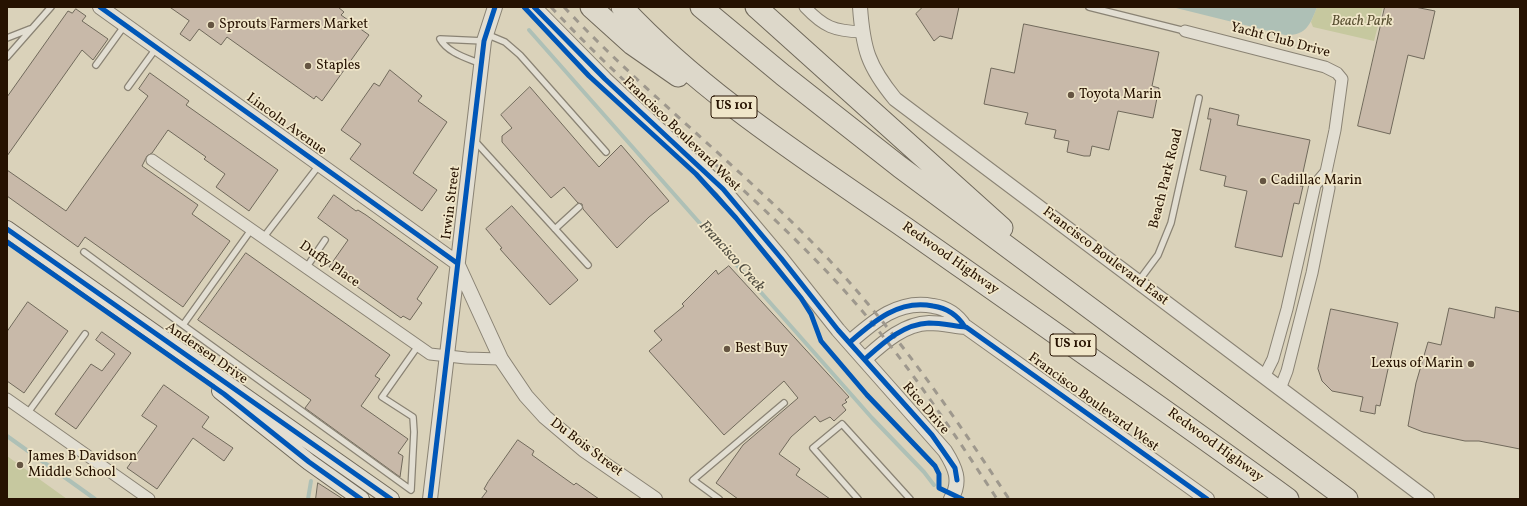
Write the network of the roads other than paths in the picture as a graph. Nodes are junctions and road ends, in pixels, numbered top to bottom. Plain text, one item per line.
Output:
1 (51, 7) edge
2 (100, 7) edge
3 (495, 7) edge
4 (534, 7) edge
5 (590, 7) edge
6 (622, 7) edge
7 (701, 7) edge
8 (756, 7) edge
9 (805, 7) edge
10 (860, 7) edge
11 (1089, 7) edge
12 (125, 25) junction
13 (32, 28) junction
14 (862, 32) junction
15 (1185, 32) joint
16 (7, 38) edge
17 (485, 38) junction
18 (157, 47) junction
19 (7, 57) edge
20 (482, 64) junction
21 (96, 65) dead end
22 (128, 88) dead end
23 (1199, 98) dead end
24 (472, 139) junction
25 (606, 152) dead end
26 (152, 160) dead end
27 (320, 164) junction
28 (1326, 172) junction
29 (856, 194) junction
30 (579, 207) dead end
31 (7, 229) edge
32 (555, 229) junction
33 (251, 230) junction
34 (263, 238) junction
35 (325, 240) dead end
36 (7, 242) edge
37 (84, 252) dead end
38 (457, 263) junction
39 (588, 265) dead end
40 (306, 268) junction
41 (1138, 282) junction
42 (1091, 309) junction
43 (183, 325) junction
44 (965, 327) junction
45 (85, 334) dead end
46 (850, 342) junction
47 (418, 346) junction
48 (446, 356) junction
49 (501, 358) junction
50 (864, 359) junction
51 (1264, 376) junction
52 (1280, 389) junction
53 (7, 399) edge
54 (784, 402) dead end
55 (28, 414) junction
56 (907, 498) edge
57 (149, 499) edge
58 (361, 499) edge
59 (391, 499) edge
60 (430, 499) edge
61 (655, 499) edge
62 (719, 499) edge
63 (858, 499) edge
64 (951, 499) edge
65 (1207, 499) edge
66 (1288, 499) edge
67 (1347, 499) edge
68 (1427, 499) edge

1 - 13 lane
2 - 12 street, Lincoln Avenue
3 - 17 street, Irwin Street
4 - 46 street, Francisco Boulevard West
5 - 29 highway
6 - 29 highway, Redwood Highway / US 101
7 - 42 highway, US 101
8 - 42 highway
9 - 14 street
10 - 14 street, Francisco Boulevard East
11 - 15 lane
12 - 18 street, Lincoln Avenue
12 - 21 lane
13 - 16 lane
13 - 19 lane
14 - 41 street, Francisco Boulevard East
15 - 28 street, Yacht Club Drive
17 - 20 street, Irwin Street
17 - 20 lane
17 - 25 lane
18 - 22 lane
18 - 27 street, Lincoln Avenue
20 - 24 street, Irwin Street
23 - 41 lane, Beach Park Road
24 - 32 lane
24 - 38 street, Irwin Street
26 - 33 street, Duffy Place
27 - 34 lane
27 - 38 street, Lincoln Avenue
28 - 51 street, Yacht Club Drive
28 - 52 street, Yacht Club Drive
29 - 66 highway, Redwood Highway / US 101
30 - 32 lane
31 - 59 main road, Andersen Drive
32 - 39 lane
33 - 34 street, Duffy Place
33 - 43 lane
34 - 40 street, Duffy Place
35 - 40 lane
36 - 58 main road, Andersen Drive
37 - 43 lane
38 - 48 street, Irwin Street
38 - 49 street, Du Bois Street
40 - 47 street, Duffy Place
41 - 51 street, Francisco Boulevard East
42 - 67 highway, US 101
43 - 47 lane
44 - 46 street, Francisco Boulevard West
44 - 50 street, Francisco Boulevard West
44 - 65 street, Francisco Boulevard West
45 - 55 lane
46 - 50 street, Francisco Boulevard West
47 - 48 street, Duffy Place
48 - 49 street, Duffy Place
48 - 60 street, Irwin Street
49 - 61 street, Du Bois Street
50 - 64 street, Rice Drive
51 - 52 street, Francisco Boulevard East
52 - 68 street, Francisco Boulevard East
53 - 55 street
54 - 62 lane
55 - 57 street
56 - 63 lane

